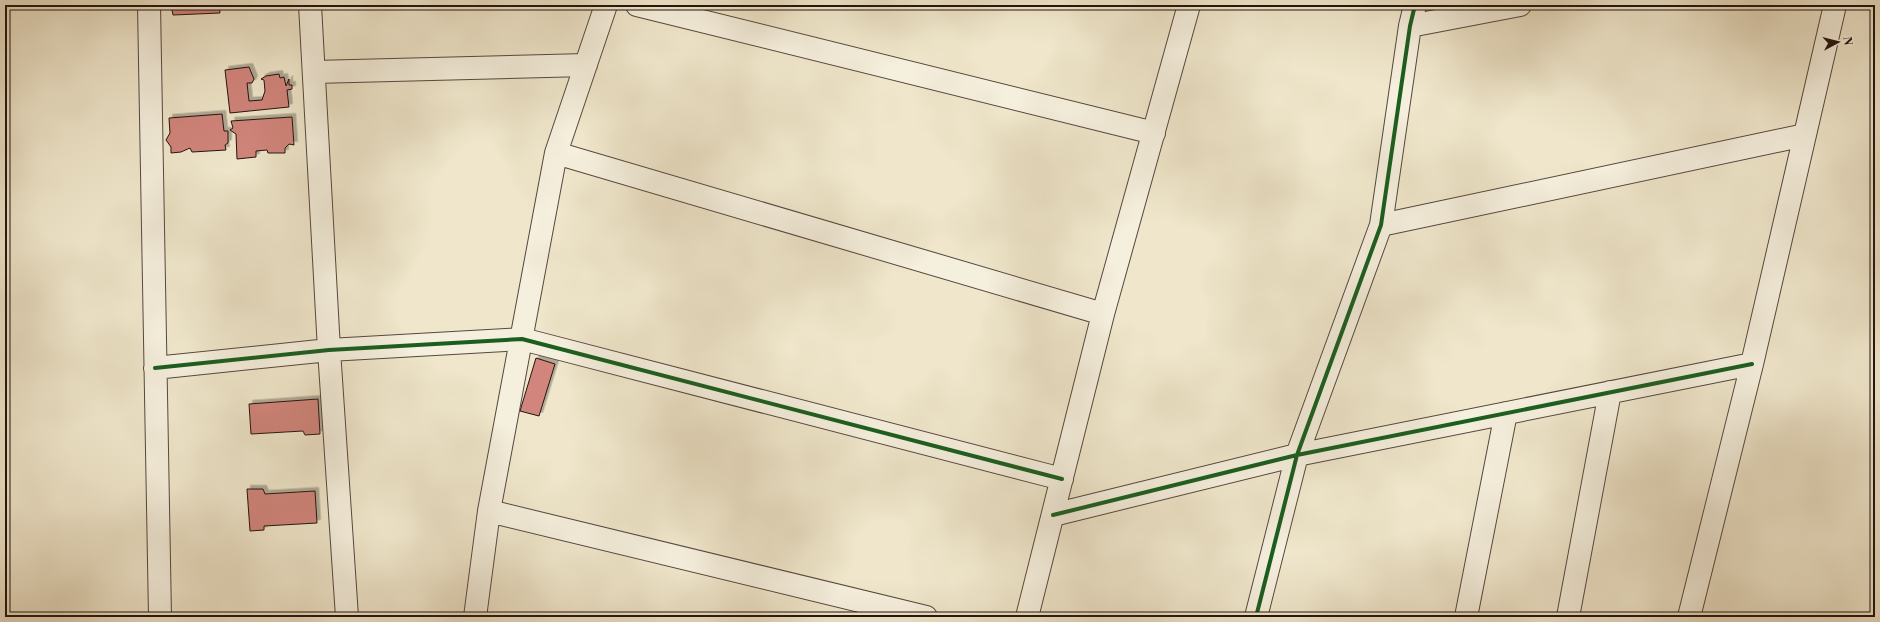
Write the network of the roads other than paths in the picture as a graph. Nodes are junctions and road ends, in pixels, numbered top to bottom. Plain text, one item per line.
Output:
1 (149, 5) edge
2 (310, 5) edge
3 (606, 5) edge
4 (637, 5) edge
5 (1189, 5) edge
6 (1415, 5) edge
7 (1520, 5) edge
8 (1835, 5) edge
9 (1410, 26) junction
10 (586, 65) junction
11 (314, 72) junction
12 (1154, 133) junction
13 (1805, 135) junction
14 (556, 153) junction
15 (1380, 225) junction
16 (1103, 314) junction
17 (522, 339) junction
18 (328, 350) junction
19 (1752, 364) junction
20 (154, 368) junction
21 (1610, 392) junction
22 (1506, 413) junction
23 (1297, 455) junction
24 (1062, 479) junction
25 (489, 511) junction
26 (1053, 515) junction
27 (160, 617) edge
28 (347, 617) edge
29 (475, 617) edge
30 (926, 617) edge
31 (1027, 617) edge
32 (1256, 617) edge
33 (1466, 617) edge
34 (1568, 617) edge
35 (1690, 617) edge

1 - 20 street
2 - 11 street
3 - 10 street
4 - 12 street
5 - 12 street
6 - 9 street
7 - 9 street
8 - 13 street
9 - 15 street
10 - 11 street
10 - 14 street
11 - 18 street
12 - 16 street
13 - 15 street
13 - 19 street
14 - 16 street
14 - 17 street
15 - 23 street
16 - 24 street
17 - 18 street
17 - 24 street
17 - 25 street
18 - 20 street
18 - 28 street
19 - 21 street
19 - 35 street
20 - 27 street
21 - 22 street
21 - 34 street
22 - 23 street
22 - 33 street
23 - 26 street
23 - 32 street
24 - 26 street
25 - 29 street
25 - 30 street
26 - 31 street

